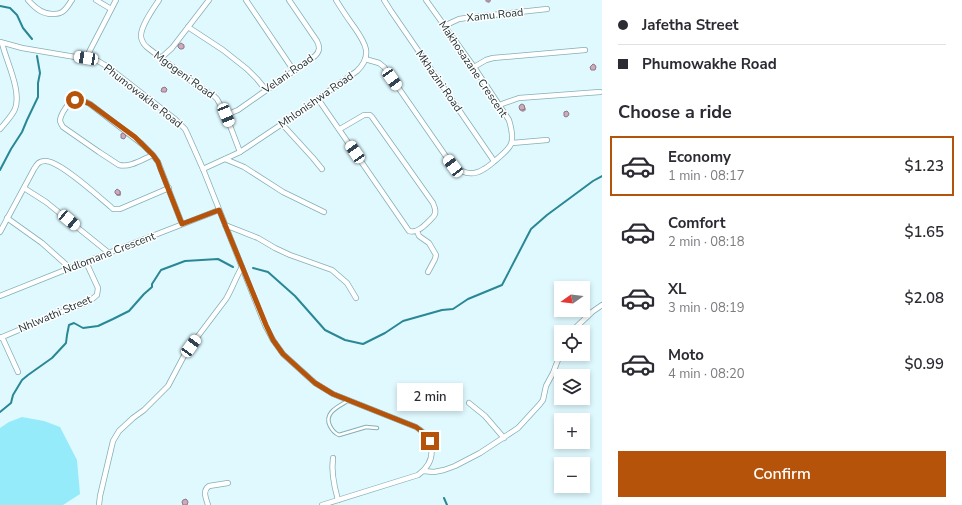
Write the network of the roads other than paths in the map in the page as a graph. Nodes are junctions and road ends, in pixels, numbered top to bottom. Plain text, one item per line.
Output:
1 (28, 0) edge
2 (72, 0) edge
3 (96, 0) edge
4 (116, 0) edge
5 (159, 0) edge
6 (210, 0) edge
7 (246, 0) edge
8 (289, 0) edge
9 (336, 0) edge
10 (384, 0) edge
11 (426, 0) edge
12 (111, 9) junction
13 (547, 9) dead end
14 (444, 26) junction
15 (188, 27) junction
16 (1, 42) edge
17 (586, 50) dead end
18 (86, 58) junction
19 (161, 58) junction
20 (365, 59) junction
21 (474, 67) junction
22 (294, 71) junction
23 (266, 90) junction
24 (600, 92) dead end
25 (318, 99) junction
26 (500, 105) junction
27 (226, 115) junction
28 (282, 124) junction
29 (0, 129) edge
30 (340, 129) junction
31 (548, 140) dead end
32 (512, 143) junction
33 (240, 152) junction
34 (153, 155) junction
35 (226, 159) junction
36 (494, 161) junction
37 (203, 169) junction
38 (322, 169) dead end
39 (24, 188) junction
40 (169, 188) junction
41 (219, 210) junction
42 (324, 212) dead end
43 (8, 218) junction
44 (182, 224) junction
45 (225, 225) junction
46 (416, 231) junction
47 (0, 232) edge
48 (108, 253) junction
49 (86, 262) junction
50 (242, 267) junction
51 (70, 268) junction
52 (428, 272) dead end
53 (0, 296) edge
54 (356, 298) dead end
55 (602, 305) edge
56 (578, 325) edge
57 (1, 338) edge
58 (558, 361) edge
59 (18, 372) dead end
60 (349, 400) junction
61 (469, 403) dead end
62 (377, 428) dead end
63 (504, 438) junction
64 (333, 458) dead end
65 (423, 471) junction
66 (228, 483) dead end
67 (338, 500) junction
68 (99, 505) edge
69 (208, 505) edge
70 (322, 505) edge

1 - 2 street
3 - 12 street
4 - 12 street
5 - 19 street, Mgogeni Road
6 - 15 street
7 - 22 street
8 - 22 street, Velani Road
9 - 20 street
10 - 36 street, Mkhazini Road
11 - 14 street, Makhosazane Crescent
12 - 18 street
13 - 14 street, Xamu Road
14 - 21 street, Makhosazane Crescent
15 - 19 street
15 - 23 street
16 - 18 street, Phumowakhe Road
16 - 29 street
17 - 21 street
18 - 37 street, Phumowakhe Road
19 - 27 street, Mgogeni Road
20 - 25 street, Mhlonishwa Road
20 - 36 street
21 - 26 street, Makhosazane Crescent
22 - 23 street, Velani Road
23 - 27 street, Velani Road
24 - 26 street
25 - 28 street, Mhlonishwa Road
25 - 30 street
26 - 32 street, Makhosazane Crescent
27 - 33 street, Mgogeni Road
28 - 33 street, Mhlonishwa Road
28 - 38 street
30 - 46 street
30 - 46 street
31 - 32 street
32 - 36 street
33 - 35 street, Mhlonishwa Road
34 - 34 street
34 - 40 street
35 - 37 street, Mhlonishwa Road
35 - 42 street
37 - 41 street, Phumowakhe Road
39 - 40 street
39 - 43 street
39 - 48 street
40 - 44 street
41 - 44 street, Ndlomane Crescent
41 - 45 street, Phumowakhe Road
43 - 47 street
43 - 51 street
44 - 48 street, Ndlomane Crescent
45 - 50 street, Phumowakhe Road
45 - 54 street
46 - 52 street
48 - 49 street, Ndlomane Crescent
49 - 51 street, Ndlomane Crescent
49 - 57 street, Nhlwathi Street
50 - 60 street, Phumowakhe Road
50 - 68 street
51 - 53 street, Ndlomane Crescent
55 - 56 street
57 - 59 street
58 - 63 street
60 - 62 lane
60 - 65 street, Phumowakhe Road
61 - 63 street
63 - 65 street
64 - 67 street
65 - 67 street
66 - 69 street
67 - 70 street

